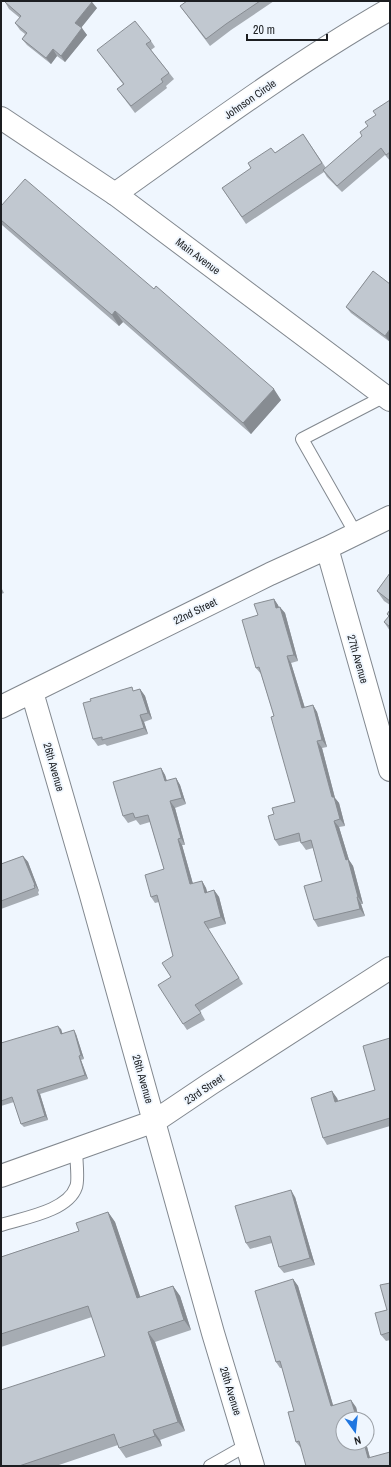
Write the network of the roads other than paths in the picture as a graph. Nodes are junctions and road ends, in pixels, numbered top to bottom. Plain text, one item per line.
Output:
1 (390, 9) edge
2 (1, 118) edge
3 (115, 194) junction
4 (387, 398) edge
5 (390, 517) edge
6 (356, 534) junction
7 (326, 548) junction
8 (32, 692) junction
9 (1, 707) edge
10 (390, 770) edge
11 (390, 968) edge
12 (155, 1122) junction
13 (76, 1150) junction
14 (1, 1176) edge
15 (1, 1225) edge
16 (247, 1445) junction
17 (210, 1466) edge
18 (253, 1466) edge

1 - 3 street, Johnson Circle
2 - 3 street, Main Avenue
3 - 4 street, Main Avenue
4 - 6 lane
5 - 6 street, 22nd Street
6 - 7 street, 22nd Street
7 - 8 street, 22nd Street
7 - 10 street, 27th Avenue
8 - 9 street, 22nd Street
8 - 12 street, 26th Avenue
11 - 12 street, 23rd Street
12 - 13 street, 23rd Street
12 - 16 street, 26th Avenue
13 - 14 street, 23rd Street
13 - 15 lane
16 - 17 lane
16 - 18 street, 26th Avenue

